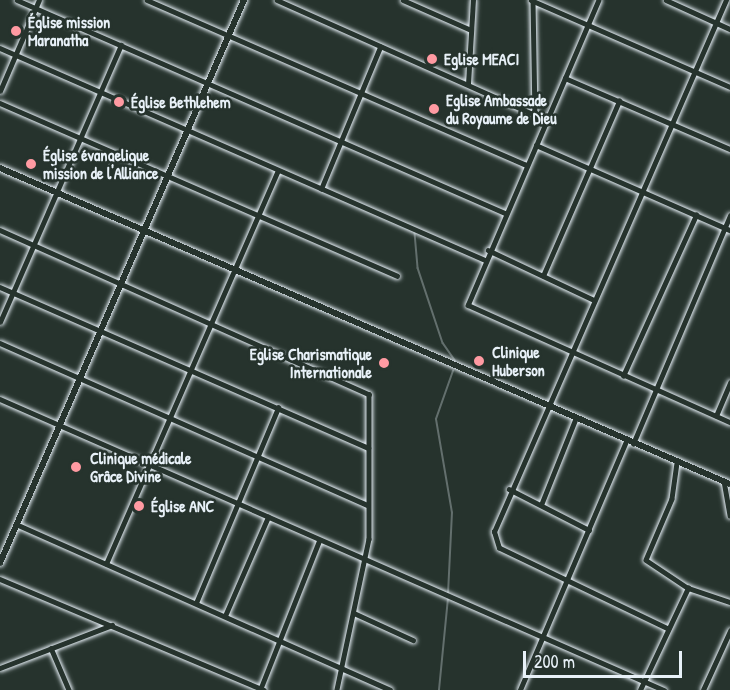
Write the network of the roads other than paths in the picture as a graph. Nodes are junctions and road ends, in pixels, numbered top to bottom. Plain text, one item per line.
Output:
1 (17, 0) edge
2 (39, 0) edge
3 (147, 0) edge
4 (244, 0) edge
5 (277, 0) edge
6 (403, 0) edge
7 (473, 0) edge
8 (532, 0) edge
9 (599, 0) edge
10 (666, 0) edge
11 (726, 0) edge
12 (35, 8) junction
13 (716, 22) junction
14 (589, 24) junction
15 (730, 29) edge
16 (471, 30) junction
17 (228, 36) junction
18 (121, 45) junction
19 (380, 46) junction
20 (0, 48) edge
21 (16, 55) junction
22 (695, 72) junction
23 (565, 78) junction
24 (208, 82) junction
25 (468, 84) junction
26 (730, 87) edge
27 (0, 91) edge
28 (102, 91) junction
29 (360, 93) junction
30 (619, 101) junction
31 (0, 103) edge
32 (535, 115) junction
33 (546, 120) junction
34 (672, 124) junction
35 (188, 126) junction
36 (80, 140) junction
37 (340, 141) junction
38 (536, 145) junction
39 (730, 149) edge
40 (526, 165) junction
41 (0, 168) edge
42 (589, 168) junction
43 (278, 171) junction
44 (166, 177) junction
45 (321, 189) junction
46 (642, 191) junction
47 (58, 193) junction
48 (505, 213) junction
49 (696, 215) junction
50 (256, 216) junction
51 (730, 216) edge
52 (728, 229) edge
53 (0, 230) edge
54 (142, 231) junction
55 (34, 246) junction
56 (488, 250) junction
57 (485, 260) junction
58 (233, 271) junction
59 (397, 276) dead end
60 (543, 276) junction
61 (120, 282) junction
62 (0, 287) edge
63 (13, 292) junction
64 (592, 299) junction
65 (0, 322) edge
66 (209, 324) junction
67 (99, 330) junction
68 (0, 343) edge
69 (568, 352) junction
70 (189, 371) junction
71 (623, 375) junction
72 (78, 376) junction
73 (730, 383) edge
74 (656, 390) junction
75 (0, 399) edge
76 (545, 407) junction
77 (278, 408) junction
78 (716, 416) junction
79 (168, 419) junction
80 (575, 420) junction
81 (730, 423) edge
82 (57, 424) junction
83 (630, 443) junction
84 (368, 448) junction
85 (257, 456) junction
86 (677, 463) junction
87 (148, 465) junction
88 (727, 483) edge
89 (509, 489) junction
90 (237, 503) junction
91 (368, 505) junction
92 (541, 505) junction
93 (730, 515) edge
94 (268, 517) junction
95 (16, 524) junction
96 (589, 530) junction
97 (319, 541) junction
98 (362, 561) junction
99 (0, 563) edge
100 (106, 564) junction
101 (0, 579) edge
102 (567, 582) junction
103 (688, 588) junction
104 (730, 602) edge
105 (196, 603) junction
106 (354, 613) junction
107 (225, 616) junction
108 (112, 625) junction
109 (668, 629) junction
110 (730, 631) edge
111 (278, 639) junction
112 (413, 640) dead end
113 (542, 641) junction
114 (51, 648) junction
115 (0, 668) edge
116 (343, 668) junction
117 (645, 681) junction
118 (261, 689) edge
119 (69, 690) edge
120 (337, 690) edge
121 (390, 690) edge
122 (520, 690) edge
123 (640, 690) edge
124 (663, 690) edge
125 (703, 690) edge

1 - 12 street
2 - 12 street
3 - 17 street
4 - 17 street
5 - 19 street
6 - 16 street
7 - 16 street
8 - 14 street
8 - 32 street
9 - 14 street
10 - 13 street
11 - 13 street
12 - 18 street
12 - 21 street
13 - 15 street
13 - 22 street
14 - 22 street
14 - 23 street
16 - 25 street
17 - 24 street
17 - 29 street
18 - 24 street
18 - 28 street
19 - 25 street
19 - 29 street
20 - 21 street
21 - 27 street
21 - 28 street
22 - 26 street
22 - 34 street
23 - 30 street
23 - 33 street
24 - 35 street
24 - 37 street
25 - 32 street
28 - 35 street
28 - 36 street
29 - 37 street
29 - 40 street
30 - 34 street
30 - 42 street
31 - 36 street
32 - 33 street
33 - 38 street
34 - 39 street
34 - 46 street
35 - 43 street
35 - 44 street
36 - 44 street
36 - 47 street
37 - 45 street
37 - 48 street
38 - 40 street
38 - 42 street
40 - 48 street
41 - 47 street
42 - 46 street
42 - 60 street
43 - 45 street
43 - 50 street
44 - 50 street
44 - 54 street
45 - 57 street
46 - 49 street
46 - 64 street
47 - 54 street
47 - 55 street
48 - 56 street
49 - 52 street
49 - 71 street
50 - 58 street
50 - 59 street
51 - 52 street
52 - 74 street
53 - 55 street
54 - 58 street
54 - 61 street
55 - 61 street
55 - 63 street
56 - 57 street
56 - 60 street
57 - 69 street
58 - 66 street
58 - 76 street
60 - 64 street
61 - 66 street
61 - 67 street
62 - 63 street
63 - 65 street
63 - 67 street
64 - 69 street
66 - 70 street
66 - 84 street
67 - 70 street
67 - 72 street
68 - 72 street
69 - 71 street
69 - 76 street
70 - 77 street
70 - 79 street
71 - 74 street
72 - 79 street
72 - 82 street
73 - 78 street
74 - 78 street
74 - 83 street
75 - 82 street
76 - 80 street
76 - 89 street
77 - 84 street
77 - 85 street
78 - 81 street
79 - 85 street
79 - 87 street
80 - 83 street
80 - 92 street
82 - 87 street
82 - 95 street
83 - 86 street
83 - 96 street
84 - 91 street
85 - 90 street
85 - 91 street
86 - 88 street
86 - 103 street
87 - 90 street
87 - 100 street
88 - 93 street
89 - 92 street
89 - 102 street
90 - 94 street
90 - 105 street
91 - 98 street
92 - 96 street
94 - 97 street
94 - 107 street
95 - 99 street
95 - 100 street
96 - 102 street
97 - 98 street
97 - 111 street
98 - 106 street
98 - 113 street
100 - 105 street
101 - 108 street
102 - 109 street
102 - 113 street
103 - 104 street
103 - 109 street
105 - 107 street
106 - 112 street
106 - 116 street
107 - 111 street
108 - 114 street
108 - 118 street
109 - 117 street
110 - 125 street
111 - 116 street
111 - 118 street
113 - 117 street
113 - 122 street
114 - 115 street
114 - 119 street
116 - 120 street
116 - 121 street
117 - 123 street
117 - 124 street

